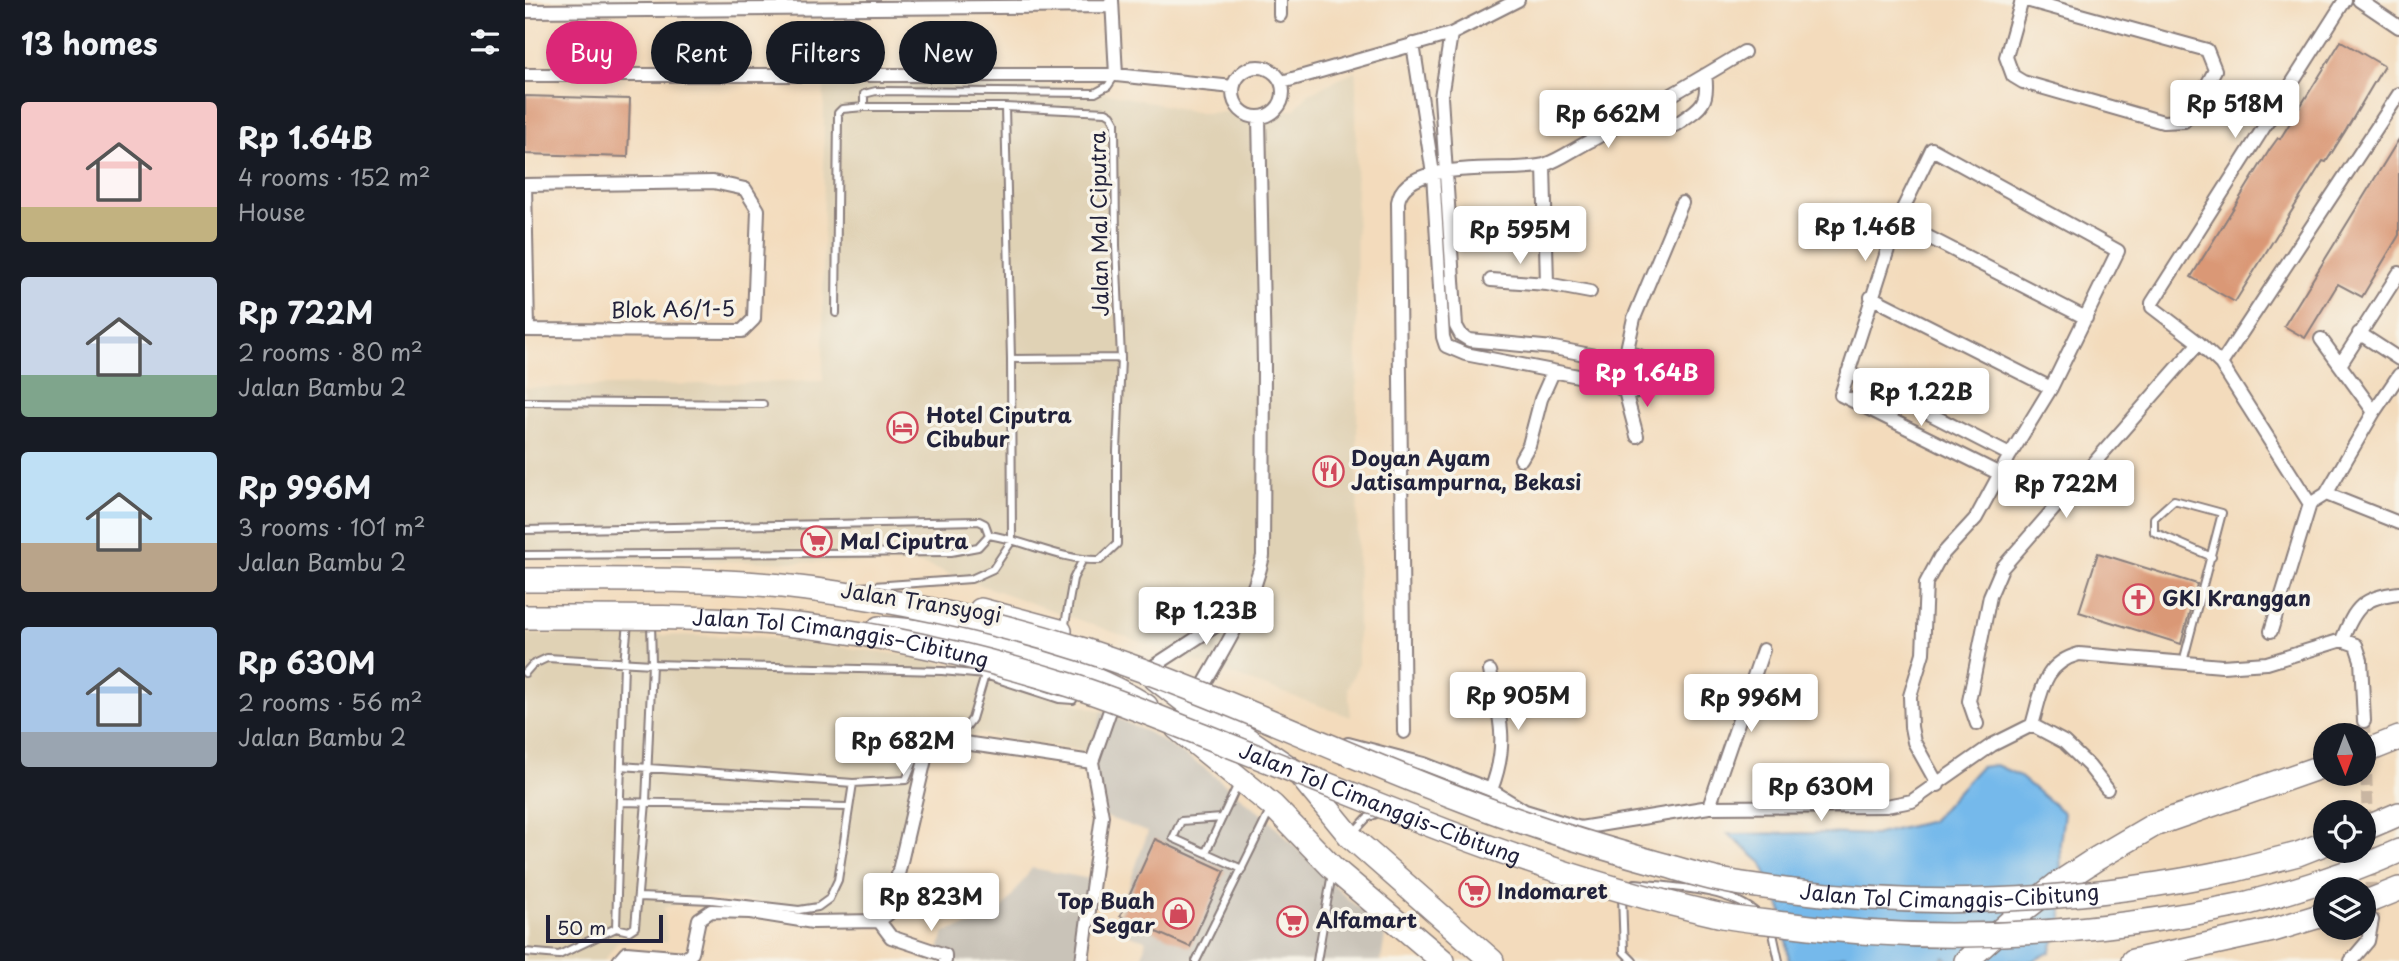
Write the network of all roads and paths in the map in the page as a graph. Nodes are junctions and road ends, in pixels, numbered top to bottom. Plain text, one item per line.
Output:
1 (1280, 0) edge
2 (1518, 0) edge
3 (2024, 0) edge
4 (2346, 0) edge
5 (2359, 0) edge
6 (1112, 3) edge
7 (844, 4) edge
8 (525, 11) edge
9 (1280, 15) dead end
10 (2399, 27) edge
11 (1451, 34) junction
12 (1413, 44) junction
13 (1744, 52) dead end
14 (525, 75) edge
15 (1116, 75) junction
16 (1705, 75) junction
17 (1282, 82) junction
18 (1233, 87) junction
19 (2399, 94) edge
20 (864, 107) junction
21 (1005, 107) junction
22 (1636, 116) junction
23 (1259, 117) junction
24 (1544, 165) junction
25 (1447, 171) junction
26 (1433, 174) junction
27 (525, 185) edge
28 (1682, 203) dead end
29 (1897, 221) junction
30 (2399, 273) edge
31 (1491, 280) dead end
32 (1546, 284) junction
33 (1590, 292) dead end
34 (1871, 297) junction
35 (836, 313) dead end
36 (2086, 318) junction
37 (526, 329) edge
38 (2359, 332) junction
39 (2321, 339) dead end
40 (2199, 343) junction
41 (1621, 357) junction
42 (1121, 358) junction
43 (1011, 359) junction
44 (2399, 359) edge
45 (2221, 364) junction
46 (2340, 365) junction
47 (1553, 372) junction
48 (1848, 372) junction
49 (2399, 375) edge
50 (1620, 387) junction
51 (2051, 387) junction
52 (525, 402) edge
53 (763, 404) dead end
54 (2374, 412) junction
55 (1637, 436) dead end
56 (2010, 455) junction
57 (1521, 459) dead end
58 (2000, 474) junction
59 (2326, 494) junction
60 (2309, 504) junction
61 (2399, 523) edge
62 (525, 530) edge
63 (989, 535) junction
64 (1012, 539) junction
65 (525, 555) edge
66 (2212, 557) junction
67 (1082, 561) junction
68 (525, 579) edge
69 (840, 590) junction
70 (2399, 593) edge
71 (1249, 604) junction
72 (525, 619) edge
73 (628, 623) junction
74 (651, 623) junction
75 (2271, 631) dead end
76 (1063, 632) junction
77 (2342, 640) junction
78 (1763, 650) dead end
79 (2183, 662) junction
80 (624, 663) junction
81 (652, 664) junction
82 (1054, 665) junction
83 (1490, 671) dead end
84 (1145, 672) junction
85 (525, 673) edge
86 (985, 675) junction
87 (1117, 688) junction
88 (1191, 706) junction
89 (2364, 721) tunnel mouth
90 (1977, 724) dead end
91 (2032, 725) junction
92 (1235, 732) junction
93 (1404, 732) dead end
94 (2399, 738) edge
95 (2377, 746) edge
96 (1092, 762) junction
97 (621, 766) junction
98 (647, 767) junction
99 (2313, 770) edge
100 (1240, 779) junction
101 (853, 783) junction
102 (1938, 785) junction
103 (2107, 789) dead end
104 (1491, 790) junction
105 (621, 802) junction
106 (646, 802) junction
107 (1273, 806) junction
108 (848, 807) junction
109 (1709, 807) junction
110 (2399, 814) edge
111 (1222, 818) junction
112 (2376, 824) edge
113 (1350, 836) junction
114 (2313, 849) edge
115 (2399, 851) edge
116 (1206, 852) junction
117 (1333, 868) junction
118 (1242, 869) junction
119 (1621, 881) junction
120 (2399, 888) edge
121 (639, 897) junction
122 (2376, 905) edge
123 (2313, 918) edge
124 (879, 921) junction
125 (616, 928) junction
126 (2368, 940) edge
127 (525, 952) edge
128 (619, 961) edge
129 (945, 961) edge
130 (1082, 961) edge
131 (1196, 961) edge
132 (1317, 961) edge
133 (1443, 961) edge
134 (1492, 961) edge
135 (1633, 961) edge
136 (1779, 961) edge
137 (1966, 961) edge
138 (2133, 961) edge
139 (2351, 961) edge

1 - 9 street
2 - 11 street
3 - 3 street
4 - 40 street
5 - 10 street
6 - 7 street
6 - 15 street
7 - 8 street
11 - 12 street
11 - 25 street
12 - 17 street
12 - 26 street
13 - 16 street
14 - 15 street
15 - 18 street
15 - 20 lane
16 - 22 street
16 - 22 street
17 - 18 street
17 - 23 street
18 - 23 street
19 - 45 street
20 - 21 lane, Jalan Mal Ciputra
20 - 35 lane, Jalan Mal Ciputra
21 - 42 lane, Jalan Mal Ciputra
21 - 43 lane
22 - 24 street
23 - 71 street
24 - 25 street
24 - 32 street
25 - 26 street
25 - 41 street
26 - 47 street
26 - 93 street
27 - 37 street
27 - 37 street, Blok A6/1-5
28 - 41 street
29 - 34 street
29 - 36 street
29 - 36 street
30 - 38 street
31 - 32 street
32 - 33 street
34 - 48 street
34 - 51 street
36 - 51 street
38 - 44 street
38 - 46 street
39 - 46 street
40 - 45 street
40 - 90 street
41 - 50 street
41 - 50 street
42 - 43 lane
42 - 67 lane, Jalan Mal Ciputra
43 - 64 lane
45 - 60 street
46 - 54 street
47 - 50 street
47 - 57 street
48 - 56 street
48 - 58 street
49 - 54 street
50 - 55 street
51 - 56 street
52 - 53 lane
54 - 59 street
56 - 58 street
58 - 102 street
59 - 60 street
59 - 61 street
60 - 75 street
62 - 63 lane
63 - 64 lane
63 - 65 lane
64 - 67 lane
64 - 69 lane
66 - 66 lane
66 - 79 lane
67 - 76 lane
68 - 69 highway, Jalan Transyogi
68 - 114 highway, Jalan Tol Cimanggis–Cibitung, bridge
69 - 76 highway, Jalan Transyogi
70 - 77 street
71 - 84 street
71 - 88 street
72 - 73 highway, Jalan Transyogi
72 - 115 highway, Jalan Tol Cimanggis–Cibitung, bridge
73 - 74 highway, Jalan Transyogi
73 - 80 lane
74 - 81 lane
74 - 82 highway, Jalan Transyogi
76 - 84 highway, Jalan Transyogi
77 - 79 street
77 - 89 street
78 - 109 street
79 - 91 street
80 - 81 lane
80 - 85 lane
80 - 97 lane
81 - 86 lane
81 - 98 lane
82 - 86 lane
82 - 87 highway, Jalan Transyogi
83 - 104 street
84 - 88 highway, Jalan Transyogi
86 - 101 lane
87 - 96 street
87 - 100 highway, Jalan Transyogi
88 - 92 highway, Jalan Transyogi
91 - 102 street
91 - 103 street
92 - 104 street
92 - 113 highway, Jalan Transyogi
94 - 95 highway
96 - 124 street
96 - 130 street
97 - 98 lane
97 - 105 lane
98 - 101 lane
98 - 106 lane
99 - 137 highway, bridge
100 - 107 highway, Jalan Transyogi
100 - 111 lane
101 - 108 lane
102 - 109 street
104 - 109 street
105 - 106 lane
105 - 125 lane
106 - 108 lane
106 - 121 lane
107 - 117 highway, Jalan Transyogi
107 - 118 lane
108 - 121 lane
110 - 112 highway
111 - 116 lane
111 - 116 lane
113 - 119 lane
113 - 134 highway, Jalan Transyogi
116 - 118 lane
117 - 132 lane
117 - 133 highway, Jalan Transyogi
118 - 131 lane
119 - 135 lane
119 - 136 lane
120 - 122 highway
121 - 125 lane
123 - 138 highway
124 - 128 street
124 - 129 street
125 - 127 lane
126 - 139 street

